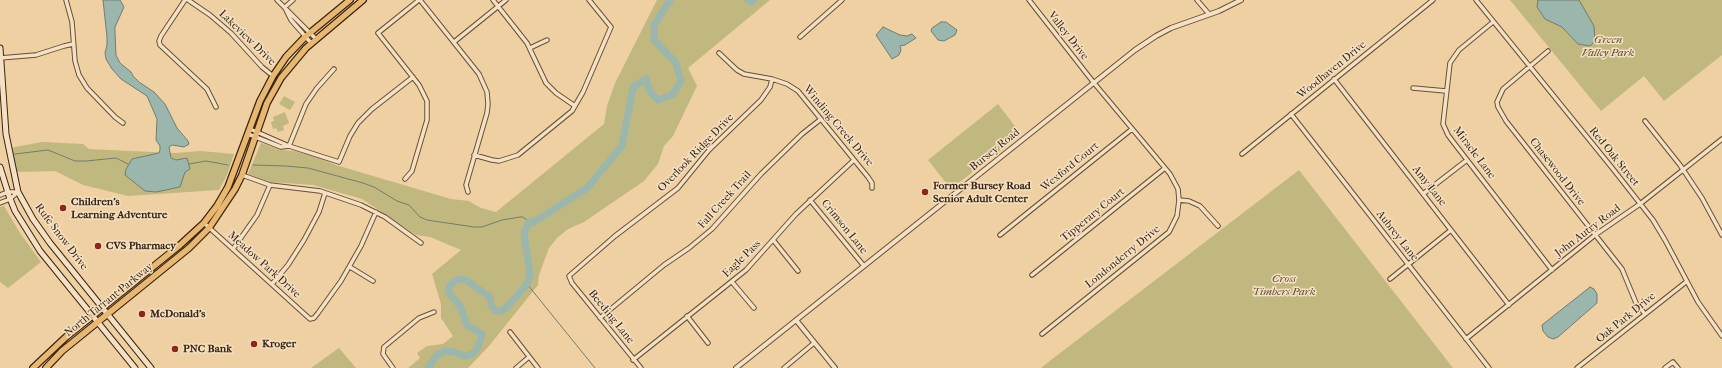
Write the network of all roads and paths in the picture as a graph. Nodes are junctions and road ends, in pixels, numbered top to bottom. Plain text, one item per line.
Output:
1 (66, 0) edge
2 (187, 0) edge
3 (278, 0) edge
4 (293, 0) edge
5 (350, 0) edge
6 (363, 0) edge
7 (419, 0) edge
8 (493, 0) edge
9 (506, 0) edge
10 (589, 0) edge
11 (842, 0) edge
12 (1029, 0) edge
13 (1197, 0) edge
14 (1241, 0) edge
15 (1433, 0) edge
16 (1476, 0) edge
17 (285, 7) junction
18 (498, 7) junction
19 (1208, 14) junction
20 (1493, 22) junction
21 (310, 32) junction
22 (305, 37) junction
23 (800, 37) dead end
24 (547, 40) dead end
25 (313, 41) junction
26 (454, 42) junction
27 (73, 44) junction
28 (0, 48) edge
29 (530, 48) junction
30 (1548, 51) dead end
31 (719, 53) dead end
32 (0, 58) edge
33 (1529, 66) junction
34 (334, 69) dead end
35 (273, 76) junction
36 (413, 77) junction
37 (772, 79) junction
38 (1334, 80) junction
39 (1094, 83) junction
40 (1413, 88) dead end
41 (1446, 92) junction
42 (2, 100) edge
43 (575, 106) junction
44 (216, 107) dead end
45 (1291, 114) junction
46 (821, 119) junction
47 (1645, 121) dead end
48 (123, 123) dead end
49 (1132, 129) junction
50 (249, 131) junction
51 (256, 134) junction
52 (1722, 139) edge
53 (289, 146) junction
54 (1242, 154) dead end
55 (474, 155) junction
56 (854, 160) junction
57 (1467, 160) junction
58 (0, 167) edge
59 (1165, 168) junction
60 (1683, 171) junction
61 (242, 175) junction
62 (404, 178) dead end
63 (270, 185) junction
64 (872, 188) dead end
65 (8, 192) junction
66 (18, 192) junction
67 (468, 192) dead end
68 (325, 193) junction
69 (1423, 194) junction
70 (0, 195) edge
71 (10, 199) junction
72 (810, 200) junction
73 (1179, 200) junction
74 (0, 202) edge
75 (1640, 204) junction
76 (376, 212) junction
77 (204, 223) junction
78 (1218, 226) dead end
79 (209, 228) junction
80 (1451, 230) junction
81 (1000, 235) dead end
82 (1595, 235) junction
83 (1722, 235) edge
84 (774, 241) junction
85 (421, 243) dead end
86 (233, 249) junction
87 (1408, 264) junction
88 (864, 266) junction
89 (350, 267) junction
90 (152, 268) junction
91 (1552, 270) junction
92 (798, 271) dead end
93 (157, 274) junction
94 (1032, 275) dead end
95 (569, 276) joint
96 (1390, 279) dead end
97 (373, 281) dead end
98 (732, 282) junction
99 (1686, 282) junction
100 (272, 284) junction
101 (1509, 305) junction
102 (102, 308) junction
103 (754, 308) dead end
104 (434, 312) dead end
105 (108, 314) junction
106 (1644, 314) junction
107 (93, 315) junction
108 (687, 316) junction
109 (600, 318) junction
110 (796, 320) junction
111 (98, 322) junction
112 (510, 332) dead end
113 (1042, 334) dead end
114 (1722, 336) edge
115 (1466, 339) junction
116 (708, 343) dead end
117 (814, 343) junction
118 (529, 357) junction
119 (633, 360) junction
120 (33, 368) edge
121 (46, 368) edge
122 (135, 368) edge
123 (151, 368) edge
124 (393, 368) edge
125 (516, 368) edge
126 (538, 368) edge
127 (641, 368) edge
128 (736, 368) edge
129 (784, 368) edge
130 (835, 368) edge
131 (1489, 368) edge
132 (1577, 368) edge
133 (1665, 368) edge
134 (1678, 368) edge

1 - 27 street
2 - 35 street, Lakeview Drive
2 - 44 street
3 - 17 street
4 - 17 street
5 - 21 main road, North Tarrant Parkway
6 - 25 main road, North Tarrant Parkway
7 - 26 street
7 - 36 street
8 - 18 street
9 - 18 street
10 - 43 street
11 - 23 street
12 - 39 street, Valley Drive
13 - 19 street
14 - 19 street, Bursey Road
15 - 38 street, Woodhaven Drive
16 - 20 street, Red Oak Street
17 - 21 street
17 - 22 street
18 - 26 street
18 - 29 street
19 - 39 street, Bursey Road
20 - 33 street, Red Oak Street
20 - 41 street, Miracle Lane
21 - 22 main road, North Tarrant Parkway
21 - 25 street
22 - 25 street
22 - 35 main road, North Tarrant Parkway
24 - 29 street
25 - 51 main road, North Tarrant Parkway
26 - 55 street
27 - 32 street
27 - 48 street
28 - 32 main road, Rufe Snow Drive
29 - 43 street
30 - 33 street, Chasewood Drive
31 - 37 street, Winding Creek Drive
32 - 42 main road, Rufe Snow Drive
33 - 75 street, Red Oak Street
33 - 82 street, Chasewood Drive
34 - 53 street
35 - 50 main road, North Tarrant Parkway
36 - 53 street
36 - 62 street
37 - 46 street, Winding Creek Drive
37 - 95 street, Overlook Ridge Drive
38 - 45 street, Woodhaven Drive
38 - 69 street, Amy Lane
39 - 49 street, Londonderry Drive
39 - 88 street, Bursey Road
40 - 41 street
41 - 57 street, Miracle Lane
42 - 66 main road, Rufe Snow Drive
43 - 55 street
45 - 54 street, Woodhaven Drive
45 - 87 street, Aubrey Lane
46 - 56 street, Winding Creek Drive
46 - 109 street, Fall Creek Trail
47 - 60 street
49 - 59 street, Londonderry Drive
49 - 81 street, Wexford Court
50 - 51 street
50 - 77 main road, North Tarrant Parkway
51 - 53 street
51 - 61 main road, North Tarrant Parkway
52 - 60 street, John Autry Road
55 - 67 street
56 - 64 street, Winding Creek Drive
56 - 72 street, Eagle Pass
57 - 69 street
57 - 91 street, Miracle Lane
58 - 65 main road, Rufe Snow Drive
59 - 73 street, Londonderry Drive
59 - 94 street, Tipperary Court
60 - 75 street, John Autry Road
60 - 83 street
61 - 63 street
61 - 79 main road, North Tarrant Parkway
63 - 68 street
63 - 86 street
65 - 66 street
65 - 70 street
65 - 71 main road, Rufe Snow Drive
66 - 71 street
66 - 102 main road, Rufe Snow Drive
68 - 76 street
68 - 100 street
69 - 80 street, Amy Lane
71 - 74 street
71 - 107 main road, Rufe Snow Drive
72 - 84 street, Eagle Pass
72 - 88 street, Crimson Lane
73 - 78 street
73 - 113 street, Londonderry Drive
75 - 82 street, John Autry Road
75 - 99 street, Red Oak Street
76 - 85 street
76 - 89 street
77 - 79 street, Meadow Park Drive
77 - 90 main road, North Tarrant Parkway
79 - 86 street, Meadow Park Drive
79 - 93 main road, North Tarrant Parkway
80 - 87 street
80 - 101 street, Amy Lane
82 - 91 street, John Autry Road
82 - 106 street, Chasewood Drive
84 - 92 street
84 - 98 street, Eagle Pass
86 - 100 street, Meadow Park Drive
87 - 96 street
87 - 115 street, Aubrey Lane
88 - 110 street, Bursey Road
89 - 97 street
89 - 100 street, Meadow Park Drive
90 - 93 main road
90 - 102 main road, North Tarrant Parkway
91 - 101 street, John Autry Road
93 - 105 main road, North Tarrant Parkway
95 - 109 street, Beeding Lane
98 - 103 street
98 - 108 street, Eagle Pass
99 - 106 street, Oak Park Drive
99 - 114 street, Red Oak Street
101 - 115 street, John Autry Road
102 - 105 main road, Rufe Snow Drive
102 - 107 main road, North Tarrant Parkway
104 - 124 street
105 - 111 main road, North Tarrant Parkway
105 - 123 main road, Rufe Snow Drive
106 - 132 street, Oak Park Drive
107 - 111 main road, Rufe Snow Drive
107 - 120 main road, North Tarrant Parkway
108 - 116 street
108 - 119 street, Eagle Pass
109 - 119 street, Beeding Lane
110 - 117 street
110 - 128 street, Bursey Road
111 - 121 main road, North Tarrant Parkway
111 - 122 main road, Rufe Snow Drive
112 - 118 street
115 - 131 street, Aubrey Lane
117 - 129 street
117 - 130 street
118 - 125 street
118 - 126 street
119 - 127 street, Beeding Lane
133 - 134 street

